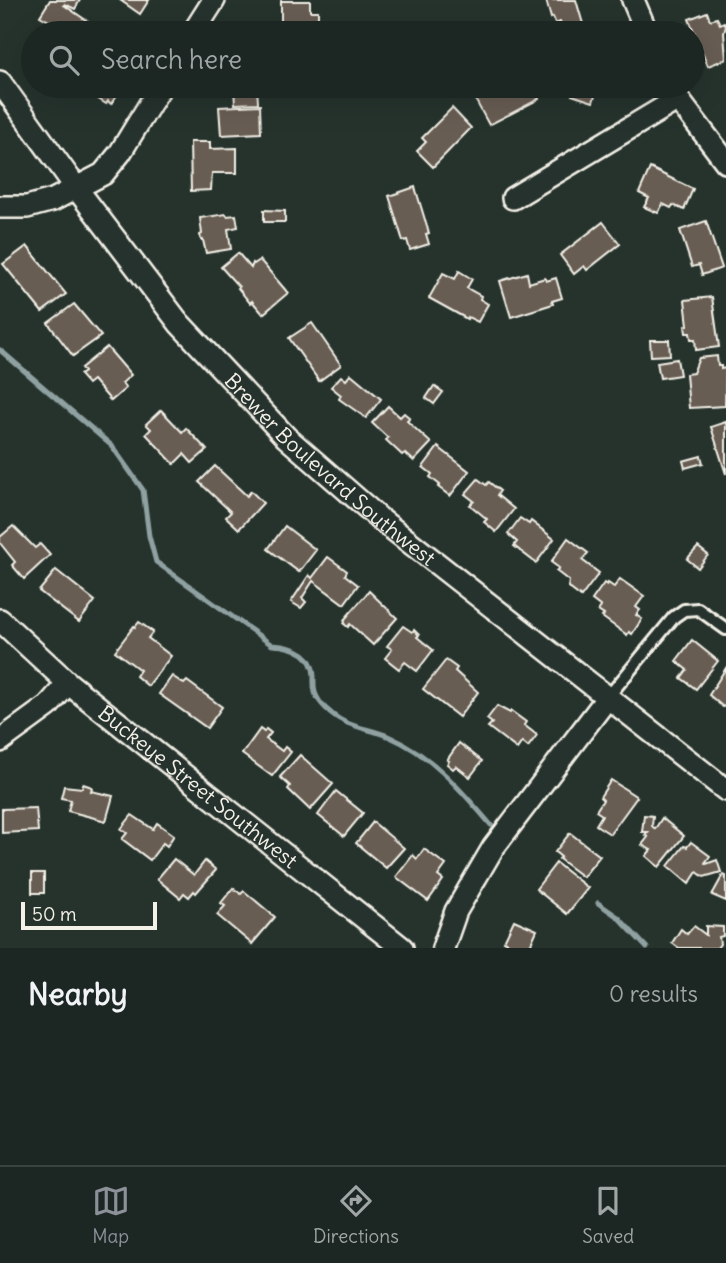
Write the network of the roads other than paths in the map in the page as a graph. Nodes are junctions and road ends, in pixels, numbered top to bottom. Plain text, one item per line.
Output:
1 (214, 0) edge
2 (633, 0) edge
3 (201, 21) edge
4 (642, 21) edge
5 (0, 82) edge
6 (154, 98) edge
7 (665, 98) edge
8 (678, 98) edge
9 (726, 162) edge
10 (77, 189) junction
11 (513, 198) dead end
12 (0, 207) edge
13 (0, 620) edge
14 (726, 629) edge
15 (68, 683) junction
16 (608, 697) junction
17 (0, 741) edge
18 (726, 790) edge
19 (402, 948) edge
20 (443, 948) edge

1 - 3 street
2 - 4 street
5 - 10 street, Brewer Boulevard Southwest
6 - 10 street
7 - 11 street
8 - 9 street
10 - 12 street
10 - 16 street, Brewer Boulevard Southwest
13 - 15 street, Buckeye Street Southwest
14 - 16 lane
15 - 17 street
15 - 19 street, Buckeye Street Southwest
16 - 18 street, Brewer Boulevard Southwest
16 - 20 street

